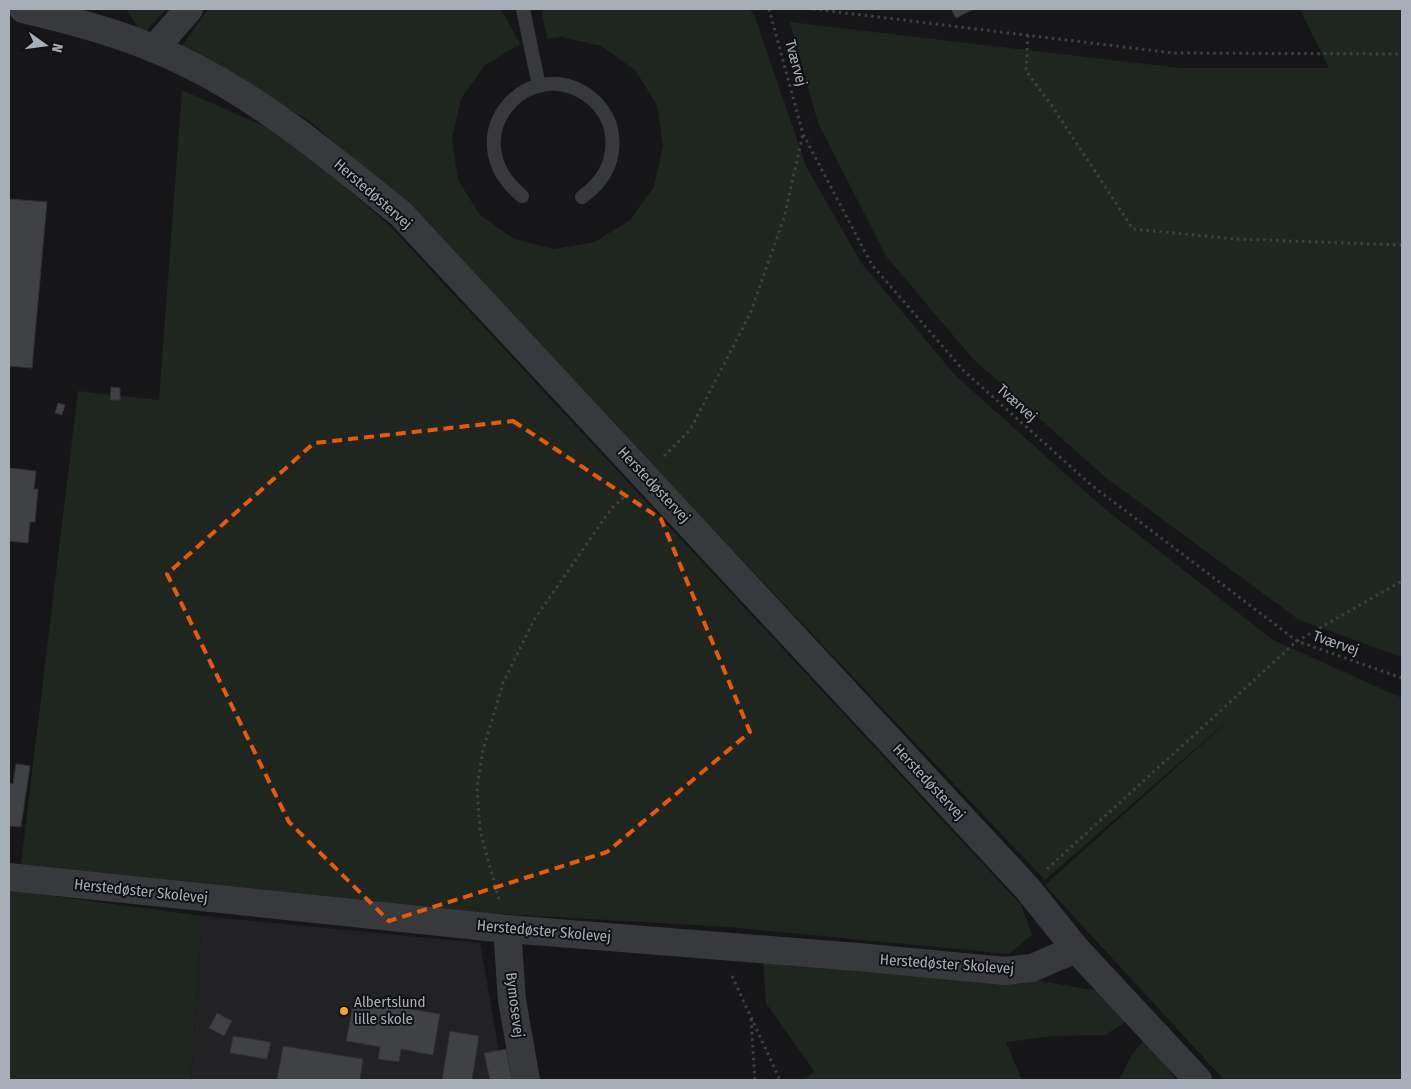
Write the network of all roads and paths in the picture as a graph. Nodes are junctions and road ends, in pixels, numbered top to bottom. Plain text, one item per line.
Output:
1 (23, 9) edge
2 (189, 9) edge
3 (522, 9) edge
4 (769, 9) edge
5 (813, 9) edge
6 (1028, 35) junction
7 (154, 49) junction
8 (1402, 54) edge
9 (538, 86) junction
10 (803, 134) junction
11 (522, 196) dead end
12 (582, 197) dead end
13 (1402, 245) edge
14 (646, 476) junction
15 (1402, 581) edge
16 (1297, 641) junction
17 (1402, 678) edge
18 (9, 877) edge
19 (1026, 888) junction
20 (507, 929) junction
21 (718, 945) junction
22 (1076, 949) junction
23 (750, 1016) junction
24 (526, 1080) edge
25 (755, 1080) edge
26 (780, 1080) edge
27 (1198, 1080) edge

1 - 7 street, Herstedøstervej
2 - 7 street
3 - 9 lane
4 - 10 path, Tværvej
5 - 6 path
6 - 8 path
6 - 13 path
7 - 14 street, Herstedøstervej
9 - 11 lane
9 - 12 lane
10 - 14 path
10 - 16 path, Tværvej
14 - 19 street, Herstedøstervej
14 - 20 path
15 - 16 path
16 - 17 path, Tværvej
16 - 19 path
18 - 20 street, Herstedøster Skolevej
19 - 22 street, Herstedøstervej
20 - 21 street, Herstedøster Skolevej
20 - 24 street, Bymosevej
21 - 22 street, Herstedøster Skolevej
21 - 23 path
22 - 27 street, Herstedøstervej
23 - 25 path
23 - 26 path

